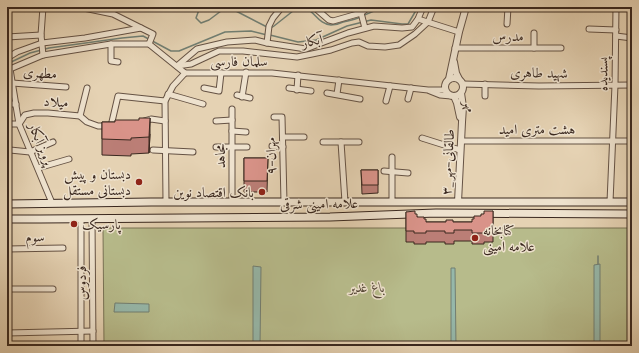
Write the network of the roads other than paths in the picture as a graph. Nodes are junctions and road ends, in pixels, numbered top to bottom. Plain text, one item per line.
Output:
1 (43, 7) edge
2 (80, 7) edge
3 (282, 7) edge
4 (314, 7) edge
5 (362, 7) edge
6 (369, 7) edge
7 (423, 7) edge
8 (434, 7) edge
9 (466, 7) edge
10 (508, 7) edge
11 (616, 7) edge
12 (361, 13) junction
13 (418, 18) junction
14 (428, 22) junction
15 (507, 24) dead end
16 (141, 28) junction
17 (365, 28) junction
18 (589, 29) dead end
19 (616, 30) junction
20 (459, 32) junction
21 (534, 33) dead end
22 (41, 35) junction
23 (616, 36) junction
24 (7, 37) edge
25 (632, 38) edge
26 (42, 43) junction
27 (267, 43) junction
28 (111, 44) junction
29 (149, 44) junction
30 (455, 48) junction
31 (534, 48) junction
32 (561, 48) dead end
33 (43, 55) junction
34 (453, 56) junction
35 (7, 58) edge
36 (118, 62) dead end
37 (177, 66) junction
38 (9, 69) edge
39 (246, 72) junction
40 (184, 73) junction
41 (221, 73) junction
42 (298, 76) junction
43 (449, 79) junction
44 (339, 80) junction
45 (461, 82) junction
46 (12, 83) junction
47 (485, 84) junction
48 (615, 85) junction
49 (632, 85) edge
50 (390, 86) junction
51 (66, 87) dead end
52 (87, 88) dead end
53 (204, 88) dead end
54 (289, 88) dead end
55 (411, 88) junction
56 (297, 90) junction
57 (428, 90) junction
58 (445, 90) junction
59 (311, 91) dead end
60 (327, 93) dead end
61 (461, 93) junction
62 (168, 94) junction
63 (337, 94) junction
64 (452, 96) junction
65 (485, 96) dead end
66 (250, 98) dead end
67 (360, 99) dead end
68 (408, 99) dead end
69 (165, 101) junction
70 (386, 102) dead end
71 (7, 104) edge
72 (16, 104) junction
73 (203, 104) dead end
74 (232, 109) dead end
75 (80, 116) junction
76 (274, 117) dead end
77 (232, 120) junction
78 (165, 121) junction
79 (216, 121) dead end
80 (138, 122) edge
81 (462, 122) junction
82 (7, 124) edge
83 (19, 124) junction
84 (118, 125) edge
85 (111, 126) junction
86 (232, 132) junction
87 (246, 132) dead end
88 (282, 137) junction
89 (304, 137) dead end
90 (422, 138) dead end
91 (461, 141) junction
92 (613, 141) junction
93 (632, 141) edge
94 (53, 142) dead end
95 (323, 142) dead end
96 (342, 142) junction
97 (359, 142) dead end
98 (232, 146) junction
99 (272, 146) dead end
100 (216, 147) dead end
101 (247, 147) dead end
102 (283, 147) junction
103 (10, 150) dead end
104 (153, 150) dead end
105 (460, 150) junction
106 (165, 151) junction
107 (30, 152) junction
108 (193, 152) dead end
109 (392, 157) dead end
110 (69, 159) dead end
111 (38, 168) junction
112 (384, 171) dead end
113 (392, 172) junction
114 (408, 173) dead end
115 (166, 202) junction
116 (232, 202) junction
117 (284, 202) junction
118 (345, 202) junction
119 (392, 202) junction
120 (458, 202) junction
121 (610, 202) junction
122 (632, 202) edge
123 (52, 203) junction
124 (325, 203) junction
125 (7, 204) edge
126 (632, 214) edge
127 (324, 217) junction
128 (7, 219) edge
129 (81, 219) junction
130 (92, 219) junction
131 (63, 248) dead end
132 (7, 249) edge
133 (7, 289) edge
134 (53, 289) dead end
135 (93, 331) junction
136 (81, 332) junction
137 (7, 333) edge
138 (82, 346) edge
139 (93, 346) edge

1 - 22 street
2 - 16 street
3 - 27 street
4 - 12 street
5 - 12 street
6 - 12 street
7 - 13 street
8 - 14 street, آبکار
9 - 20 street
10 - 15 street
11 - 19 street, پسندیده
12 - 17 street
13 - 14 street
13 - 17 street, آبکار
14 - 20 street
14 - 37 street, آبکار
16 - 26 street
16 - 29 street
17 - 27 street, آبکار
18 - 19 street
19 - 23 street, پسندیده
20 - 30 street
21 - 31 street
22 - 24 street
22 - 26 street
23 - 25 street
23 - 48 street, پسندیده
26 - 33 street
26 - 35 street
27 - 37 street, آبکار
28 - 29 street
28 - 33 street
28 - 36 street
29 - 37 street
30 - 31 street, مدرس
30 - 34 street
31 - 32 street, مدرس
33 - 38 street
34 - 43 street
34 - 45 street
37 - 40 street
38 - 46 street, پرویز آبکار
39 - 41 street, سلمان فارسی
39 - 42 street, سلمان فارسی
39 - 66 street
40 - 41 street, سلمان فارسی
40 - 62 street
41 - 53 street
42 - 44 street, سلمان فارسی
42 - 56 street
43 - 45 street
43 - 58 street
44 - 50 street, سلمان فارسی
44 - 63 street
45 - 47 street, شهید طاهری
45 - 61 street
46 - 51 street, مطهری
46 - 72 street, پرویز آبکار
47 - 48 street, شهید طاهری
47 - 65 street
48 - 49 street, شهید طاهری
48 - 92 street, پسندیده
50 - 55 street, سلمان فارسی
50 - 70 street
52 - 75 street
54 - 56 street
55 - 57 street, سلمان فارسی
55 - 68 street
56 - 59 street
57 - 58 street, سلمان فارسی
57 - 64 street, سلمان فارسی
58 - 64 street
60 - 63 street
61 - 64 street
61 - 81 street, مهر
62 - 69 street
62 - 73 street
63 - 67 street
64 - 81 street, مهر
69 - 78 street
69 - 85 street
71 - 72 street
72 - 83 street, پرویز آبکار
74 - 77 street, مجاهد
75 - 83 street, میلاد
75 - 85 street, میلاد
76 - 88 street, ۹-مهران
77 - 79 street
77 - 86 street, مجاهد
78 - 80 street
78 - 106 street
81 - 91 street, ۳_طالقانی-مهر
82 - 83 street
83 - 107 street, پرویز آبکار
84 - 85 street, میلاد
86 - 87 street
86 - 98 street, مجاهد
88 - 89 street
88 - 102 street, ۹-مهران
90 - 105 street
91 - 92 street, هشت متری امید
91 - 105 street, ۳_طالقانی-مهر
92 - 93 street, هشت متری امید
92 - 121 street, پسندیده
94 - 107 street
95 - 96 street
96 - 97 street
96 - 118 street
98 - 100 street
98 - 101 street
98 - 116 street, مجاهد
99 - 102 street
102 - 117 street, ۹-مهران
103 - 107 street
104 - 106 street
105 - 120 street, ۳_طالقانی-مهر
106 - 108 street
106 - 115 street
107 - 111 street, پرویز آبکار
109 - 113 street
110 - 111 street
111 - 123 street, پرویز آبکار
112 - 113 street
113 - 114 street
113 - 119 street
115 - 116 main road, علامه امینی شرقی
115 - 123 main road, علامه امینی شرقی
116 - 117 main road, علامه امینی شرقی
117 - 124 main road, علامه امینی شرقی
118 - 119 main road, علامه امینی شرقی
118 - 124 main road, علامه امینی شرقی
119 - 120 main road, علامه امینی شرقی
120 - 121 main road, علامه امینی شرقی
121 - 122 main road, علامه امینی شرقی
123 - 125 main road, علامه امینی شرقی
124 - 127 main road
126 - 127 main road, علامه امینی شرقی
127 - 130 main road, علامه امینی شرقی
128 - 129 main road, علامه امینی شرقی
129 - 130 main road, علامه امینی شرقی
129 - 136 street, فردوس
130 - 135 street, فردوس
131 - 132 street, سوم
133 - 134 street
135 - 136 street
135 - 139 street, فردوس
136 - 137 street
136 - 138 street, فردوس

